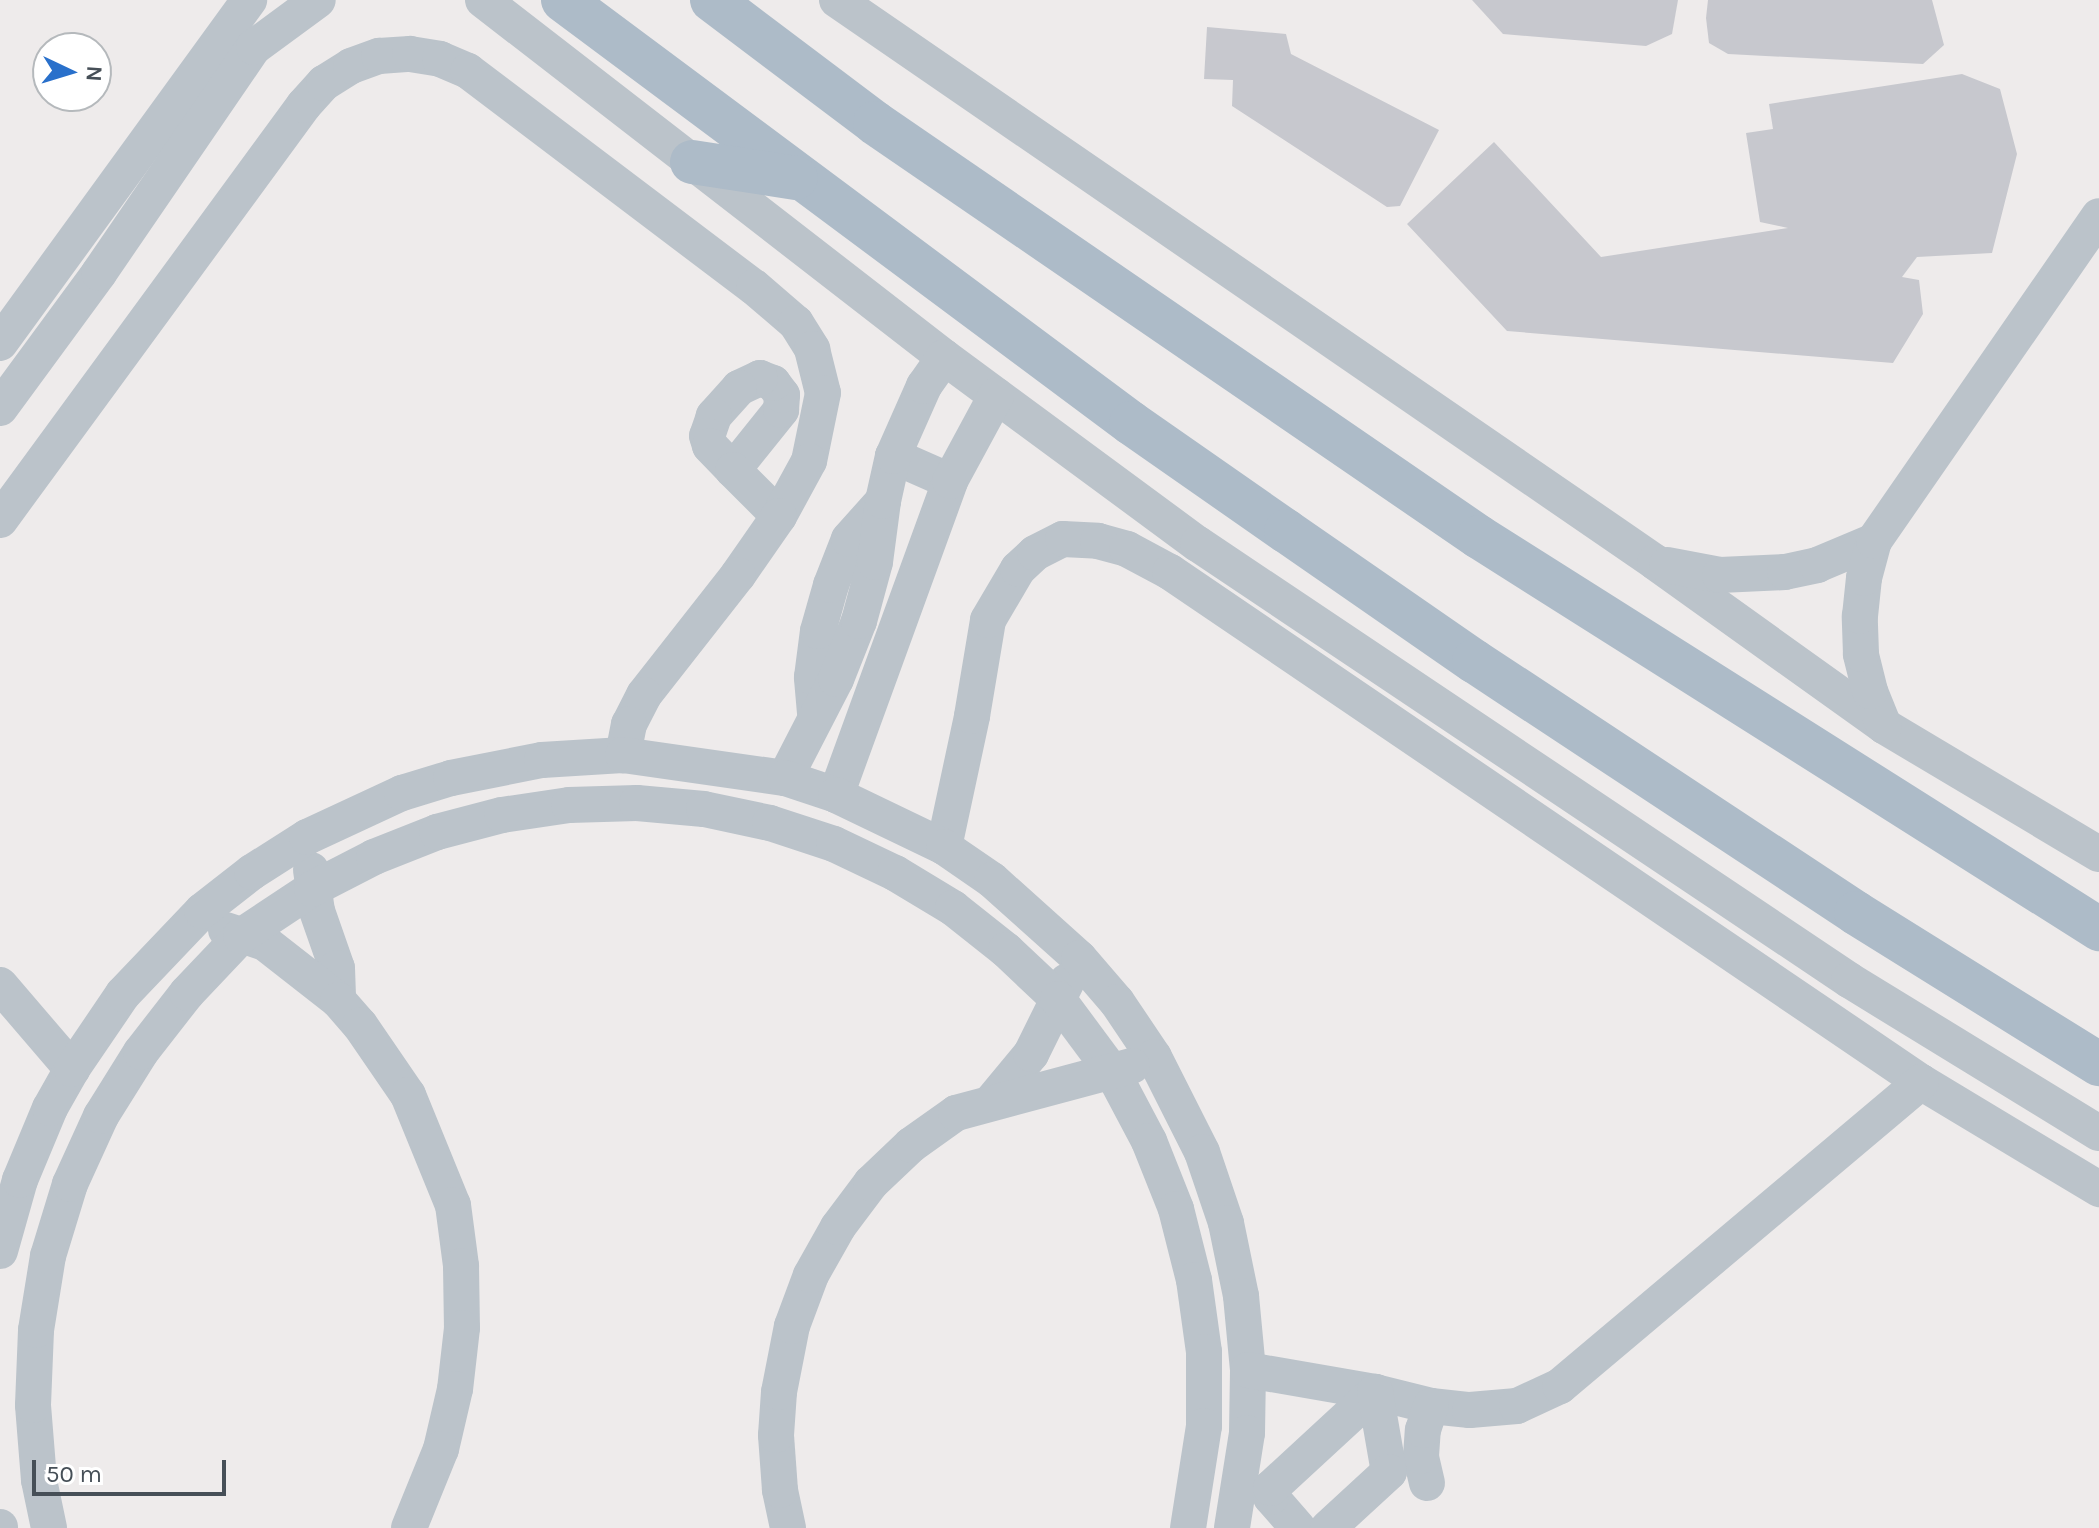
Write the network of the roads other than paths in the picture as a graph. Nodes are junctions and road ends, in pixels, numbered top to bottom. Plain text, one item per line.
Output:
1 (231, 0) edge
2 (249, 0) edge
3 (318, 0) edge
4 (483, 0) edge
5 (563, 0) edge
6 (712, 0) edge
7 (837, 0) edge
8 (692, 162) junction
9 (801, 179) junction
10 (2099, 216) edge
11 (0, 309) edge
12 (0, 343) edge
13 (944, 357) junction
14 (996, 396) junction
15 (0, 408) edge
16 (893, 456) junction
17 (733, 470) dead end
18 (950, 481) junction
19 (779, 516) junction
20 (0, 520) edge
21 (1874, 541) junction
22 (1655, 562) junction
23 (1884, 726) junction
24 (623, 755) junction
25 (785, 778) junction
26 (836, 795) junction
27 (307, 837) junction
28 (944, 847) junction
29 (2099, 854) edge
30 (312, 889) junction
31 (202, 911) junction
32 (2099, 929) edge
33 (241, 936) junction
34 (1079, 958) junction
35 (0, 985) edge
36 (1058, 999) junction
37 (338, 1000) junction
38 (1154, 1057) junction
39 (2099, 1064) edge
40 (72, 1069) junction
41 (1113, 1073) junction
42 (1921, 1082) junction
43 (992, 1101) junction
44 (2099, 1133) edge
45 (2099, 1189) edge
46 (0, 1251) edge
47 (1248, 1370) junction
48 (1375, 1392) junction
49 (1431, 1406) junction
50 (1427, 1483) dead end
51 (1236, 1512) edge
52 (49, 1528) edge
53 (409, 1528) edge
54 (788, 1528) edge
55 (1188, 1528) edge
56 (1267, 1528) edge
57 (1298, 1528) edge
58 (1328, 1528) edge

1 - 11 street
2 - 12 street
3 - 15 street
4 - 8 street
5 - 9 main road
6 - 32 main road
7 - 22 street
8 - 9 main road
8 - 13 street
9 - 39 main road
10 - 21 street
13 - 14 street
13 - 16 street
14 - 18 street
14 - 44 street
16 - 18 street
16 - 25 street
17 - 19 street
18 - 26 street
19 - 20 street
19 - 24 street
21 - 22 street
21 - 23 street
22 - 23 street
23 - 29 street
24 - 25 street
24 - 27 street
25 - 26 street
26 - 28 street
27 - 30 street
27 - 31 street
28 - 34 street
28 - 42 street
30 - 33 street
30 - 36 street
30 - 37 street
31 - 33 street
31 - 40 street
33 - 37 street
33 - 52 street
34 - 36 street
34 - 38 street
35 - 40 street
36 - 41 street
36 - 43 street
37 - 53 street
38 - 41 street
38 - 47 street
40 - 46 street
41 - 43 street
41 - 55 street
42 - 45 street
42 - 49 street
43 - 54 street
47 - 48 street
47 - 51 street
48 - 49 street
48 - 57 street
48 - 58 street
49 - 50 street
51 - 56 street

